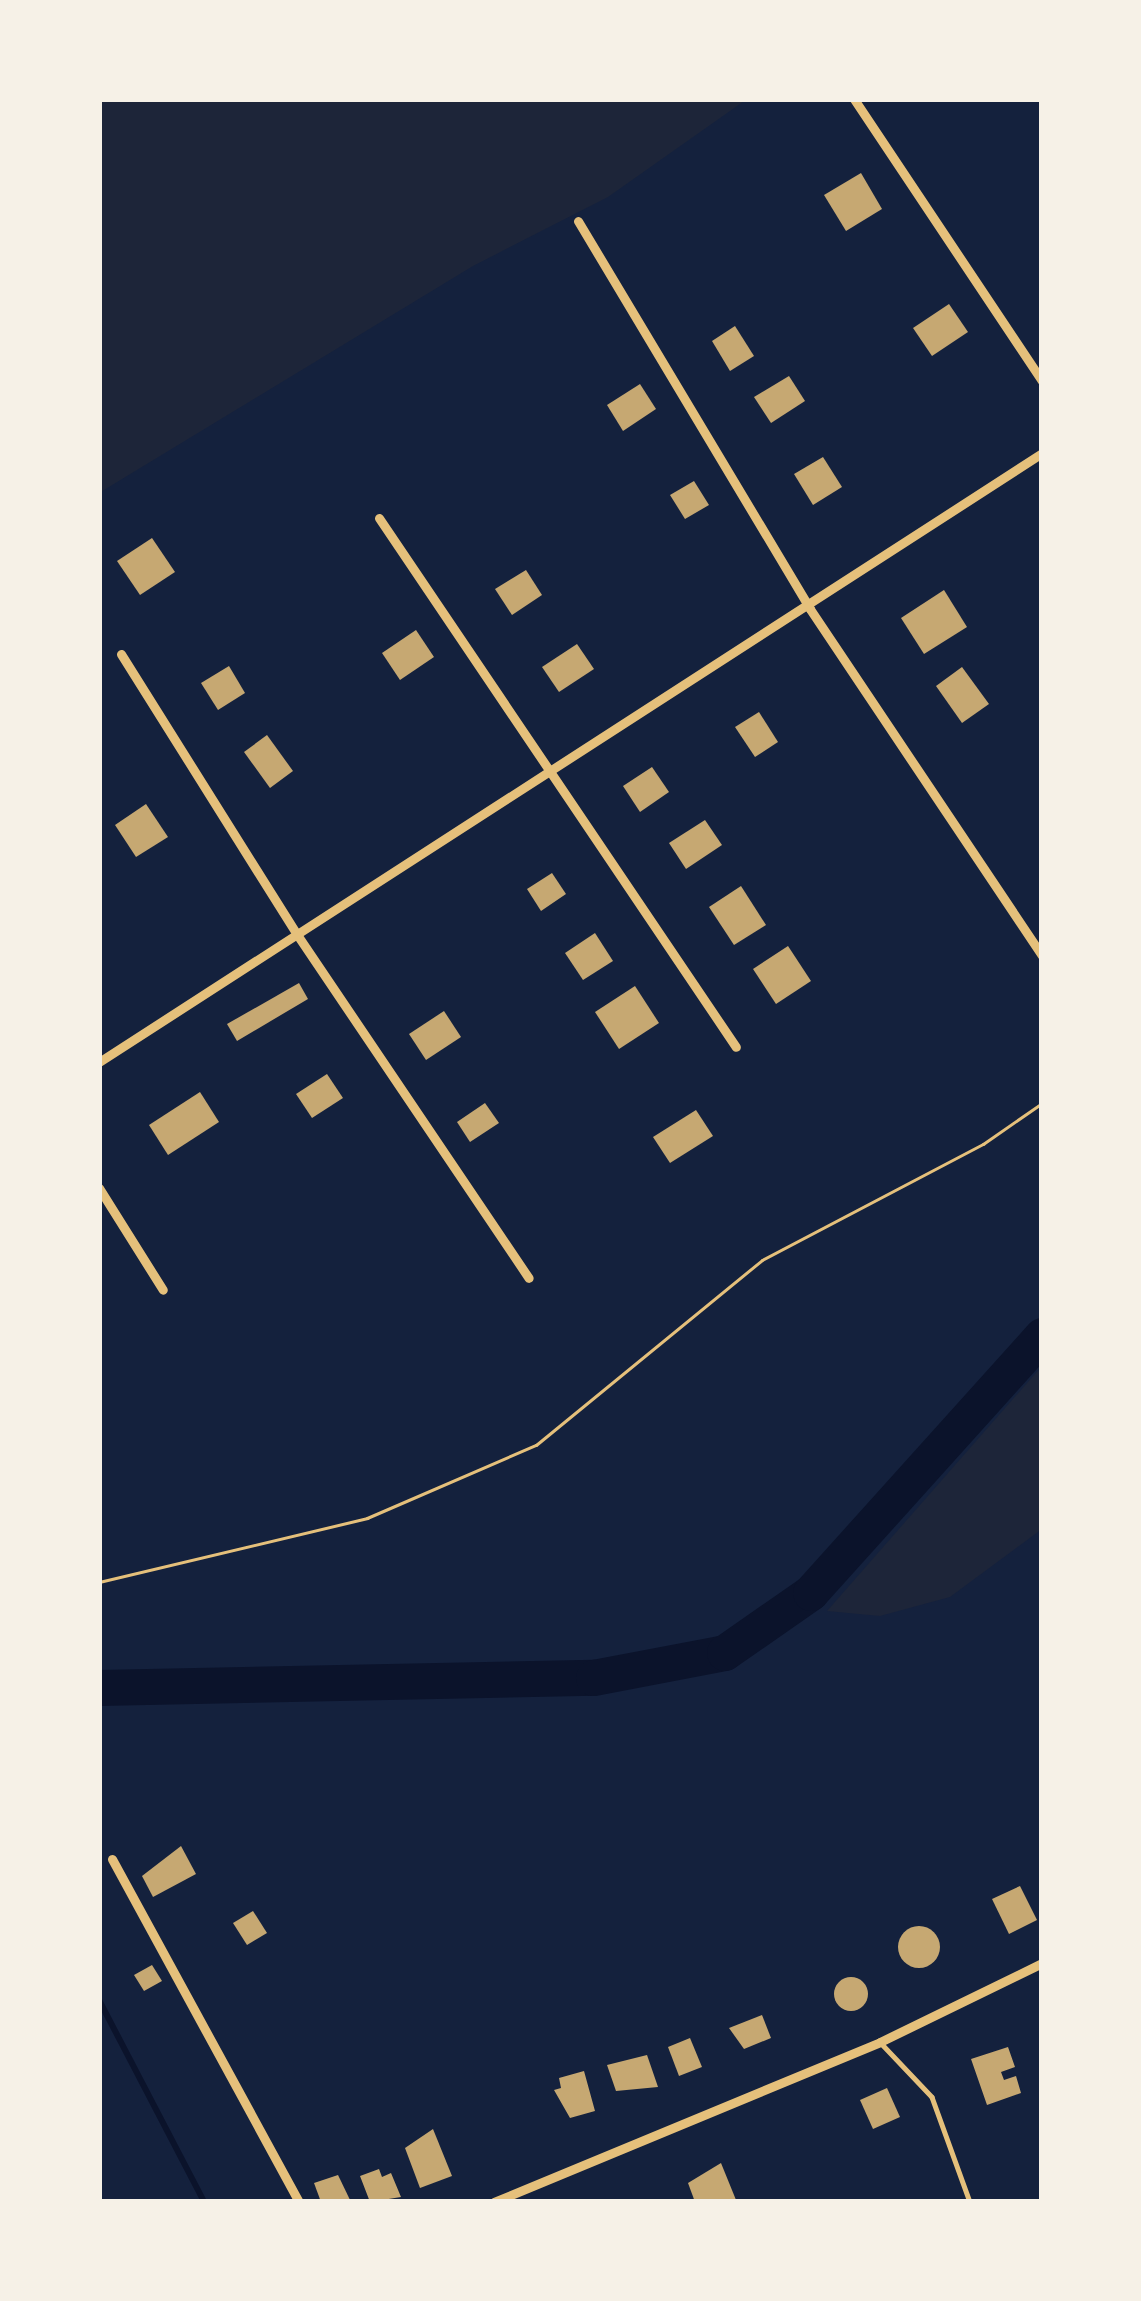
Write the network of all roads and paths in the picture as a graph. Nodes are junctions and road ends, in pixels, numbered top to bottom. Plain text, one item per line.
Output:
1 (854, 99) edge
2 (578, 221) dead end
3 (1042, 381) edge
4 (1042, 453) edge
5 (379, 518) dead end
6 (810, 609) junction
7 (121, 654) dead end
8 (555, 771) junction
9 (296, 933) junction
10 (1042, 956) edge
11 (736, 1047) dead end
12 (99, 1062) edge
13 (1042, 1103) edge
14 (99, 1187) edge
15 (529, 1278) dead end
16 (163, 1290) dead end
17 (99, 1582) edge
18 (112, 1858) dead end
19 (1042, 1964) edge
20 (880, 2042) junction
21 (298, 2202) edge
22 (494, 2202) edge
23 (970, 2202) edge

1 - 3 street
2 - 6 street
4 - 6 street
5 - 8 street
6 - 8 street
6 - 10 street
7 - 9 street
8 - 9 street
8 - 11 street
9 - 12 street
9 - 15 street
13 - 17 path
14 - 16 street
18 - 21 street
19 - 20 street
20 - 22 street
20 - 23 lane

